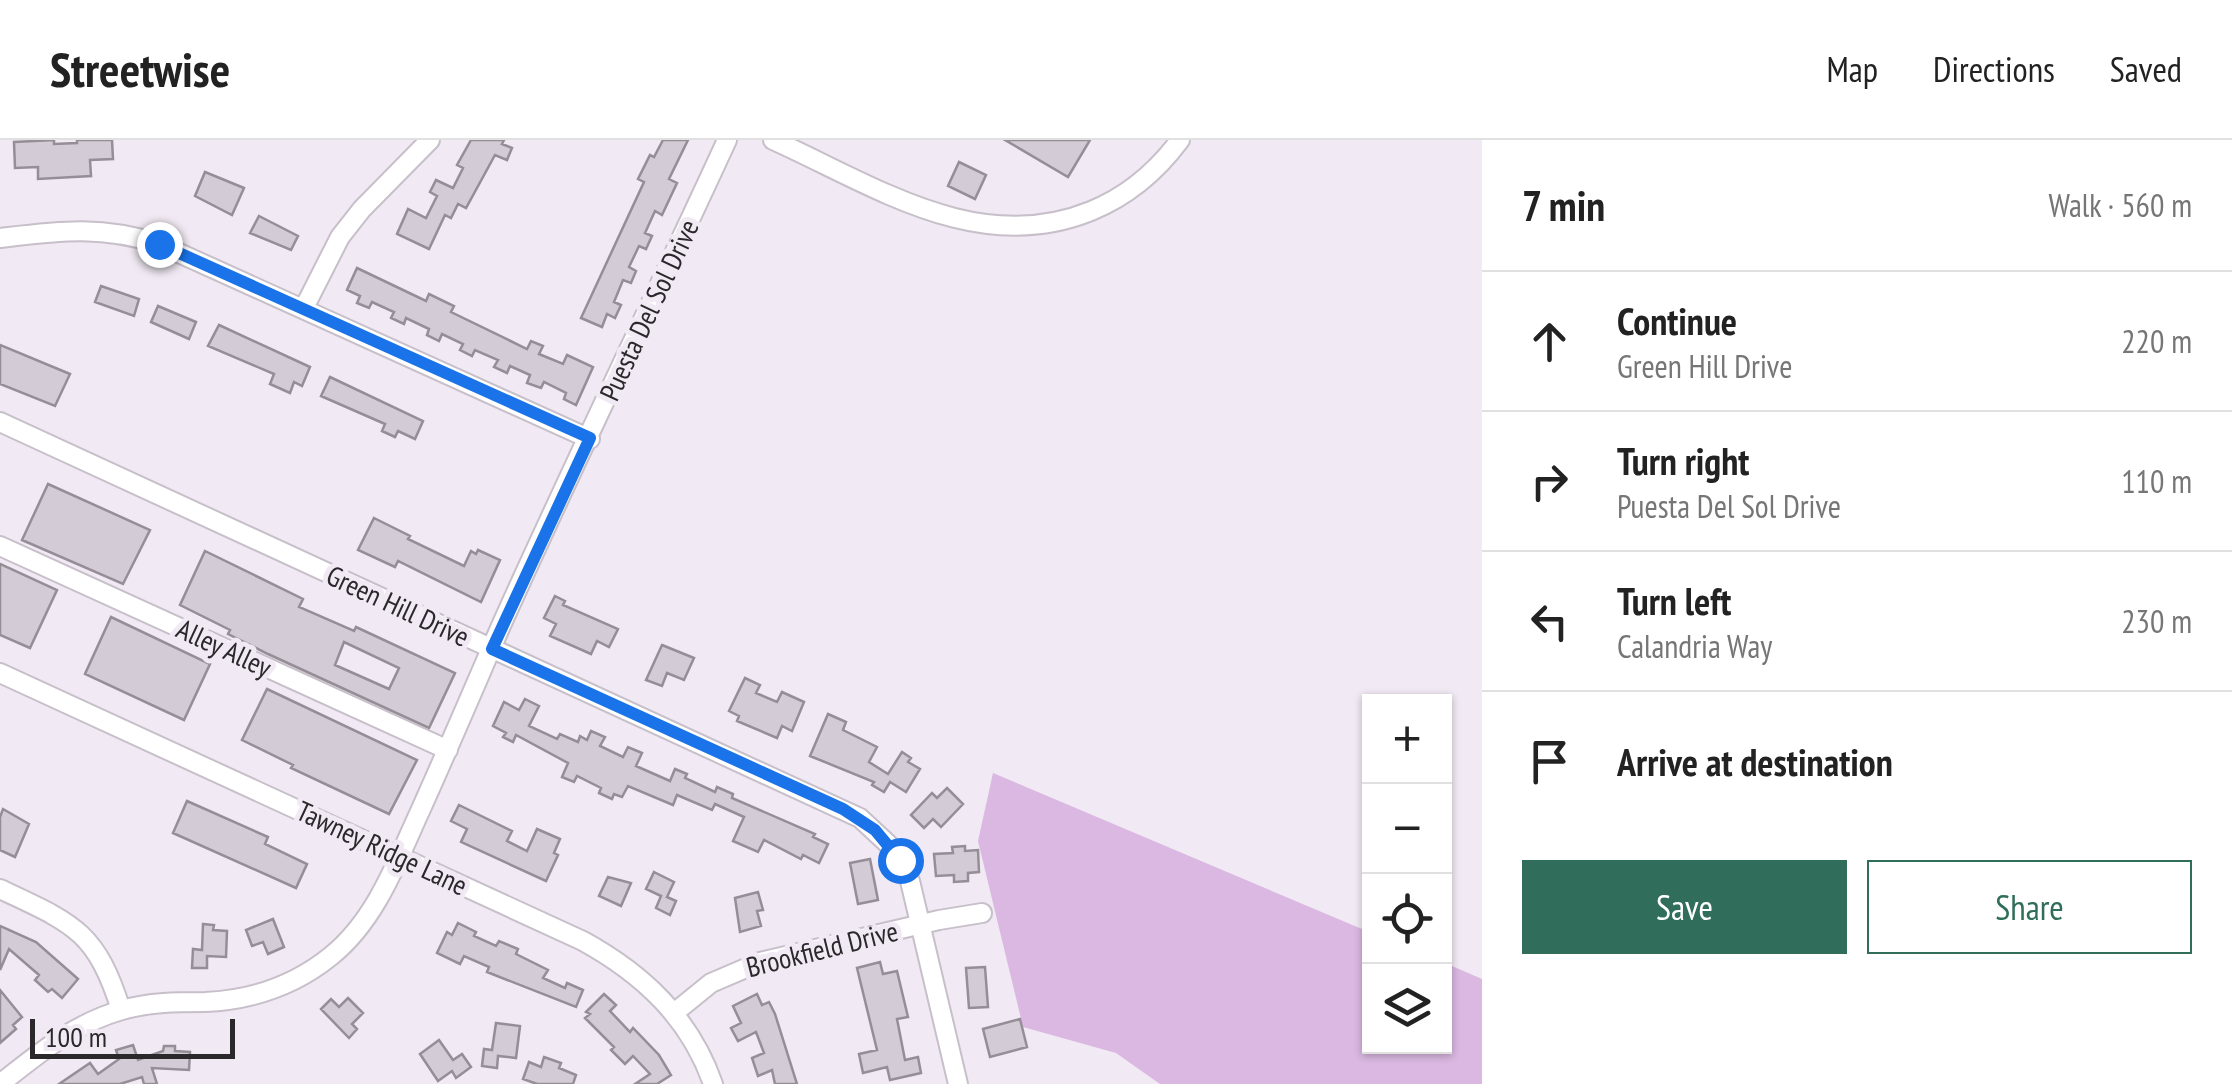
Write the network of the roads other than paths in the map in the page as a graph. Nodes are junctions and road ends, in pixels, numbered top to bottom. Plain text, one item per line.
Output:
1 (430, 140) edge
2 (727, 140) edge
3 (773, 140) edge
4 (1180, 140) edge
5 (0, 238) edge
6 (304, 308) junction
7 (0, 422) edge
8 (590, 438) junction
9 (0, 546) edge
10 (492, 649) junction
11 (0, 673) edge
12 (448, 750) junction
13 (399, 856) junction
14 (0, 889) edge
15 (982, 913) dead end
16 (922, 925) junction
17 (121, 1010) junction
18 (674, 1012) junction
19 (0, 1084) edge
20 (714, 1084) edge
21 (958, 1084) edge

1 - 6 street
2 - 8 street, Puesta Del Sol Drive
3 - 4 street
5 - 6 street
6 - 8 street
7 - 10 street, Green Hill Drive
8 - 10 street, Puesta Del Sol Drive
9 - 12 street, Alley Alley
10 - 12 street, Puesta Del Sol Drive
10 - 16 street, Green Hill Drive
11 - 13 street, Tawney Ridge Lane
12 - 13 street, Puesta Del Sol Drive
13 - 17 street, Puesta Del Sol Drive
13 - 18 street, Tawney Ridge Lane
14 - 17 street
15 - 16 street, Brookfield Drive
16 - 18 street, Brookfield Drive
16 - 21 street, Green Hill Drive
17 - 19 street, Puesta Del Sol Drive
18 - 20 street, Tawney Ridge Lane

